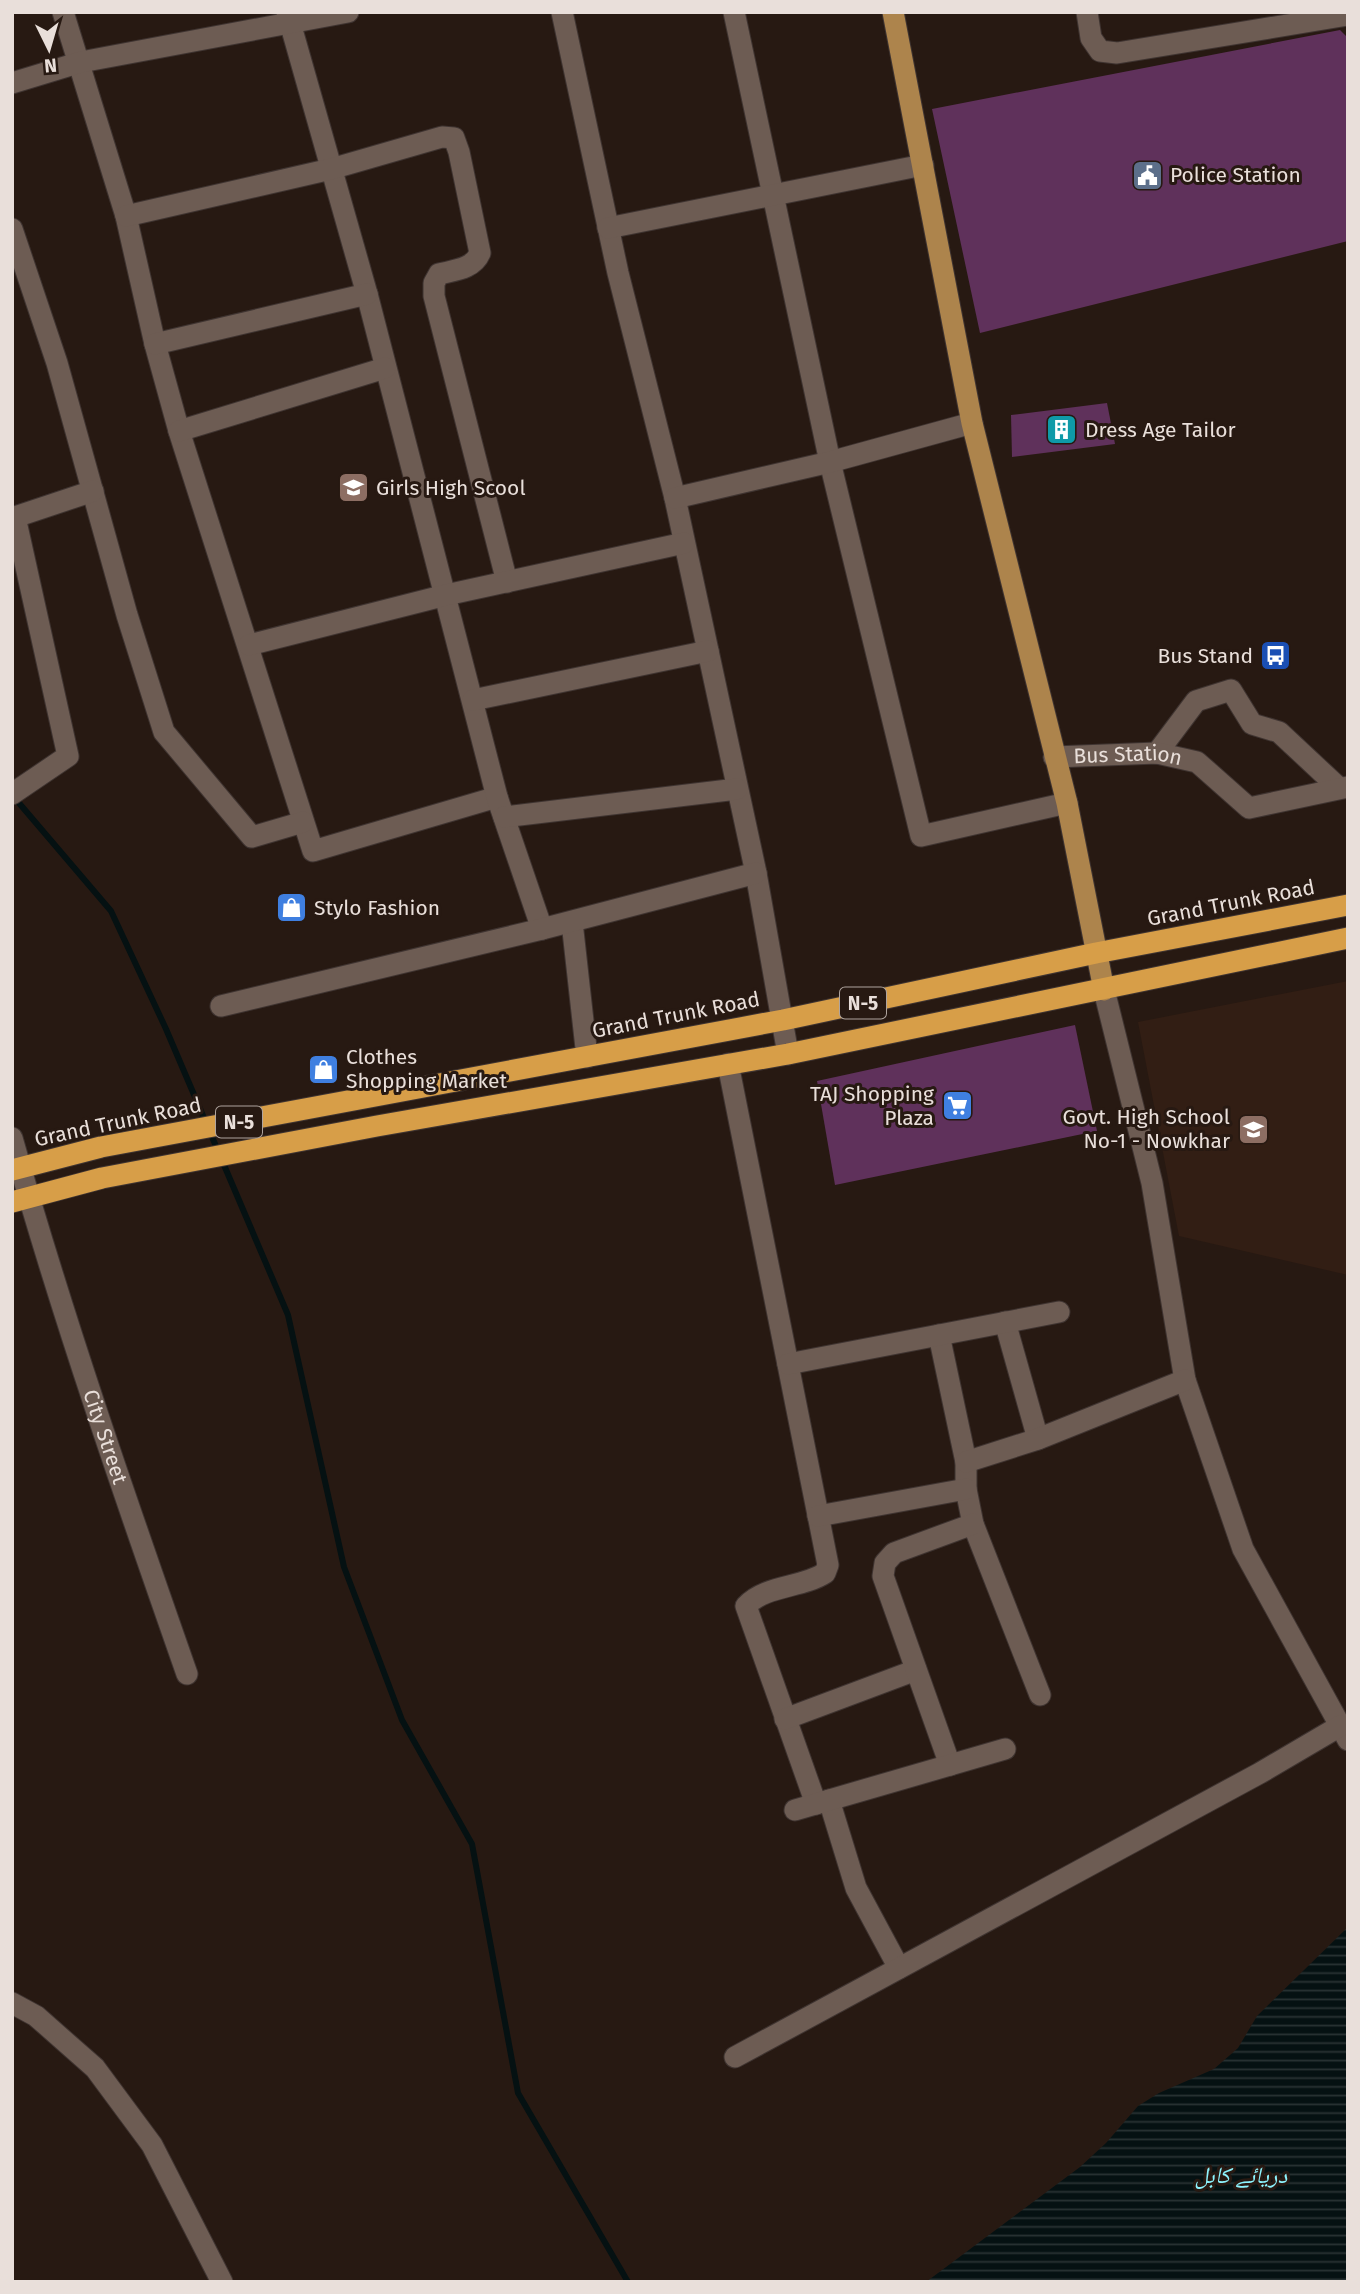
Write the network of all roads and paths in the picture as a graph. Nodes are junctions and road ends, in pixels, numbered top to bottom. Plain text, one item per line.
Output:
1 (64, 12) edge
2 (348, 12) edge
3 (562, 12) edge
4 (734, 12) edge
5 (893, 12) edge
6 (1087, 12) edge
7 (1348, 15) edge
8 (289, 18) edge
9 (81, 62) junction
10 (12, 83) edge
11 (923, 165) junction
12 (331, 169) junction
13 (773, 194) junction
14 (127, 216) junction
15 (608, 228) junction
16 (12, 229) edge
17 (367, 294) junction
18 (155, 344) junction
19 (385, 368) junction
20 (972, 424) junction
21 (179, 431) junction
22 (830, 462) junction
23 (93, 491) junction
24 (675, 498) junction
25 (14, 512) edge
26 (684, 543) junction
27 (507, 582) junction
28 (446, 595) junction
29 (249, 645) junction
30 (708, 651) junction
31 (473, 700) junction
32 (1157, 753) junction
33 (1054, 757) junction
34 (1343, 788) edge
35 (20, 789) edge
36 (737, 789) junction
37 (497, 797) junction
38 (1067, 803) junction
39 (505, 817) junction
40 (303, 822) junction
41 (756, 873) junction
42 (1348, 905) edge
43 (572, 922) junction
44 (542, 929) junction
45 (1348, 939) edge
46 (1096, 953) junction
47 (1104, 990) junction
48 (220, 1006) dead end
49 (783, 1020) junction
50 (788, 1054) junction
51 (587, 1057) junction
52 (728, 1064) junction
53 (12, 1138) edge
54 (16, 1169) edge
55 (21, 1200) edge
56 (1059, 1312) dead end
57 (1005, 1322) junction
58 (939, 1335) junction
59 (788, 1364) junction
60 (1185, 1380) junction
61 (1038, 1439) junction
62 (966, 1462) junction
63 (966, 1489) junction
64 (818, 1516) junction
65 (972, 1524) junction
66 (916, 1670) junction
67 (187, 1674) dead end
68 (1040, 1695) dead end
69 (785, 1719) junction
70 (1344, 1733) edge
71 (1005, 1749) dead end
72 (950, 1765) junction
73 (823, 1802) junction
74 (796, 1810) dead end
75 (899, 1968) junction
76 (12, 2003) edge
77 (735, 2057) dead end
78 (222, 2282) edge

1 - 9 street
2 - 8 street
3 - 15 street
4 - 13 street
5 - 11 main road
6 - 7 street
8 - 9 street
8 - 12 street
9 - 10 street
9 - 14 street
11 - 13 street
11 - 20 main road
12 - 14 street
12 - 17 street
12 - 27 street
13 - 15 street
13 - 22 street
14 - 18 street
15 - 24 street
16 - 23 street
17 - 18 street
17 - 19 street
18 - 21 street
19 - 21 street
19 - 28 street
20 - 22 street
20 - 33 main road
21 - 29 street
22 - 24 street
22 - 38 street
23 - 25 street
23 - 40 street
24 - 26 street
25 - 35 street
26 - 27 street
26 - 30 street
27 - 28 street
28 - 29 street
28 - 31 street
29 - 40 street
30 - 31 street
30 - 36 street
31 - 37 street
32 - 33 street, Bus Station
32 - 34 street, Bus Station
32 - 34 street
33 - 38 main road
36 - 39 street
36 - 41 street
37 - 39 street
37 - 40 street
38 - 46 main road
39 - 44 street
41 - 43 street
41 - 49 street
42 - 46 highway, Grand Trunk Road / N-5
43 - 44 street
43 - 51 street
44 - 48 street
45 - 47 highway, N-5
46 - 47 main road
46 - 49 highway, Grand Trunk Road / N-5
47 - 50 highway, N-5
47 - 60 street
49 - 50 street
49 - 51 highway, Grand Trunk Road / N-5
50 - 52 highway, N-5
51 - 54 highway, Grand Trunk Road / N-5
52 - 55 highway, N-5
52 - 59 street
53 - 54 street, City Street
54 - 55 street, City Street
55 - 67 street, City Street
56 - 57 street
57 - 58 street
57 - 61 street
58 - 59 street
58 - 62 street
59 - 64 street
60 - 61 street
60 - 70 street
61 - 62 street
62 - 63 street
63 - 64 street
63 - 65 street
64 - 69 street
65 - 66 street
65 - 68 street
66 - 69 street
66 - 72 street
69 - 73 street
70 - 75 street
71 - 72 street
72 - 73 street
73 - 74 street
73 - 75 street
75 - 77 street
76 - 78 street

